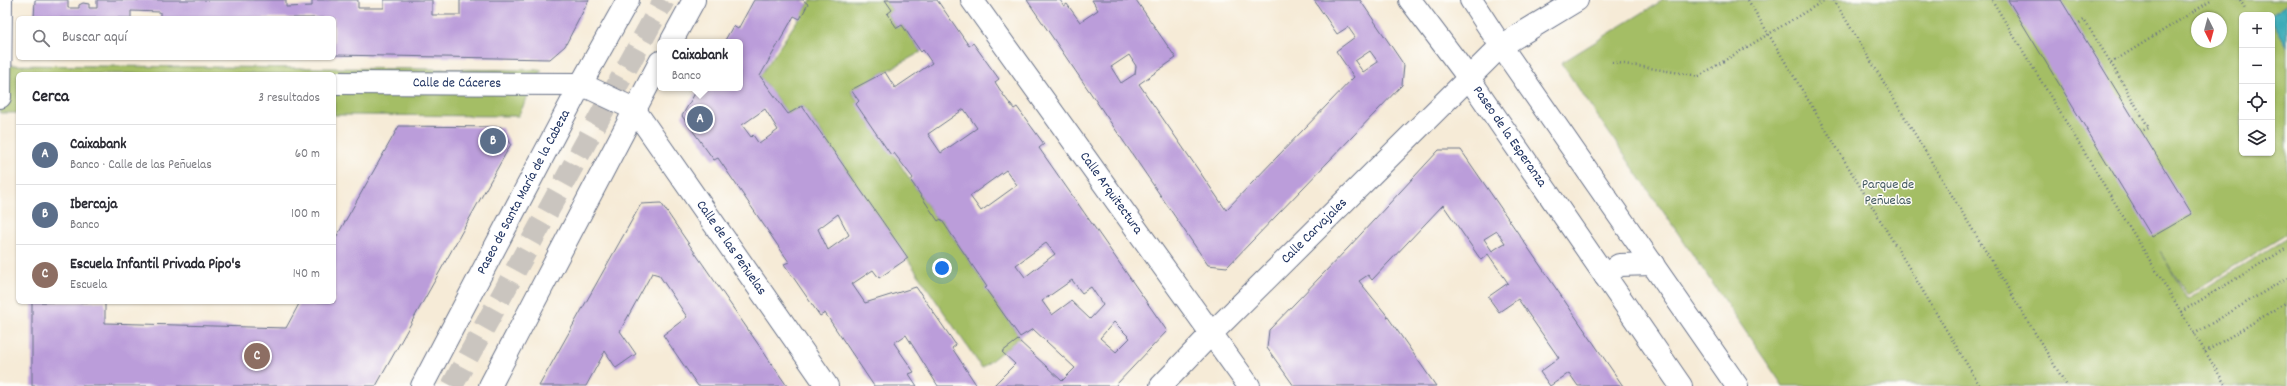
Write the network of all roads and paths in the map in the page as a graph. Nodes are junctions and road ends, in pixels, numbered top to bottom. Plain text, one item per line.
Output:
1 (1, 0) edge
2 (628, 0) edge
3 (694, 0) edge
4 (972, 0) edge
5 (1410, 0) edge
6 (1472, 0) edge
7 (1577, 0) edge
8 (1748, 0) edge
9 (1825, 0) edge
10 (1834, 0) edge
11 (1992, 0) edge
12 (2212, 0) edge
13 (2240, 0) edge
14 (2246, 10) dead end
15 (2076, 25) dead end
16 (1768, 34) junction
17 (673, 39) edge
18 (1501, 46) junction
19 (1612, 62) dead end
20 (2111, 63) junction
21 (657, 68) edge
22 (1468, 77) junction
23 (0, 83) edge
24 (16, 83) edge
25 (336, 84) edge
26 (581, 84) junction
27 (0, 98) edge
28 (634, 110) junction
29 (2142, 131) dead end
30 (2287, 248) edge
31 (1652, 264) junction
32 (1605, 276) junction
33 (2287, 278) edge
34 (2287, 302) edge
35 (2181, 312) junction
36 (1211, 334) junction
37 (2194, 334) junction
38 (2205, 352) junction
39 (422, 386) edge
40 (490, 386) edge
41 (827, 386) edge
42 (1161, 386) edge
43 (1249, 386) edge
44 (1682, 386) edge
45 (1737, 386) edge
46 (1980, 386) edge
47 (2067, 386) edge
48 (2226, 386) edge

1 - 23 street
2 - 26 street, Paseo de Santa María de la Cabeza
3 - 17 street
4 - 36 street, Calle Arquitectura
5 - 22 street, Paseo de la Esperanza
6 - 18 street
7 - 18 street, Calle Carvajales
8 - 16 path
9 - 16 path
10 - 47 path
11 - 35 path
12 - 20 path
13 - 14 path
15 - 20 path
16 - 19 path
16 - 46 path
18 - 22 street, Calle Carvajales
18 - 31 street
20 - 29 path
21 - 28 street
22 - 32 street, Paseo de la Esperanza
22 - 36 street, Calle Carvajales
23 - 24 street
23 - 27 street
25 - 26 street, Calle de Cáceres
26 - 28 street
26 - 39 street, Paseo de Santa María de la Cabeza
28 - 40 street
28 - 41 street, Calle de las Peñuelas
30 - 35 path
31 - 32 street
31 - 45 street
32 - 44 street, Paseo de la Esperanza
33 - 37 path
34 - 38 path
35 - 37 path
36 - 42 street, Calle Carvajales
36 - 43 street, Calle Arquitectura
37 - 38 path
38 - 48 path

